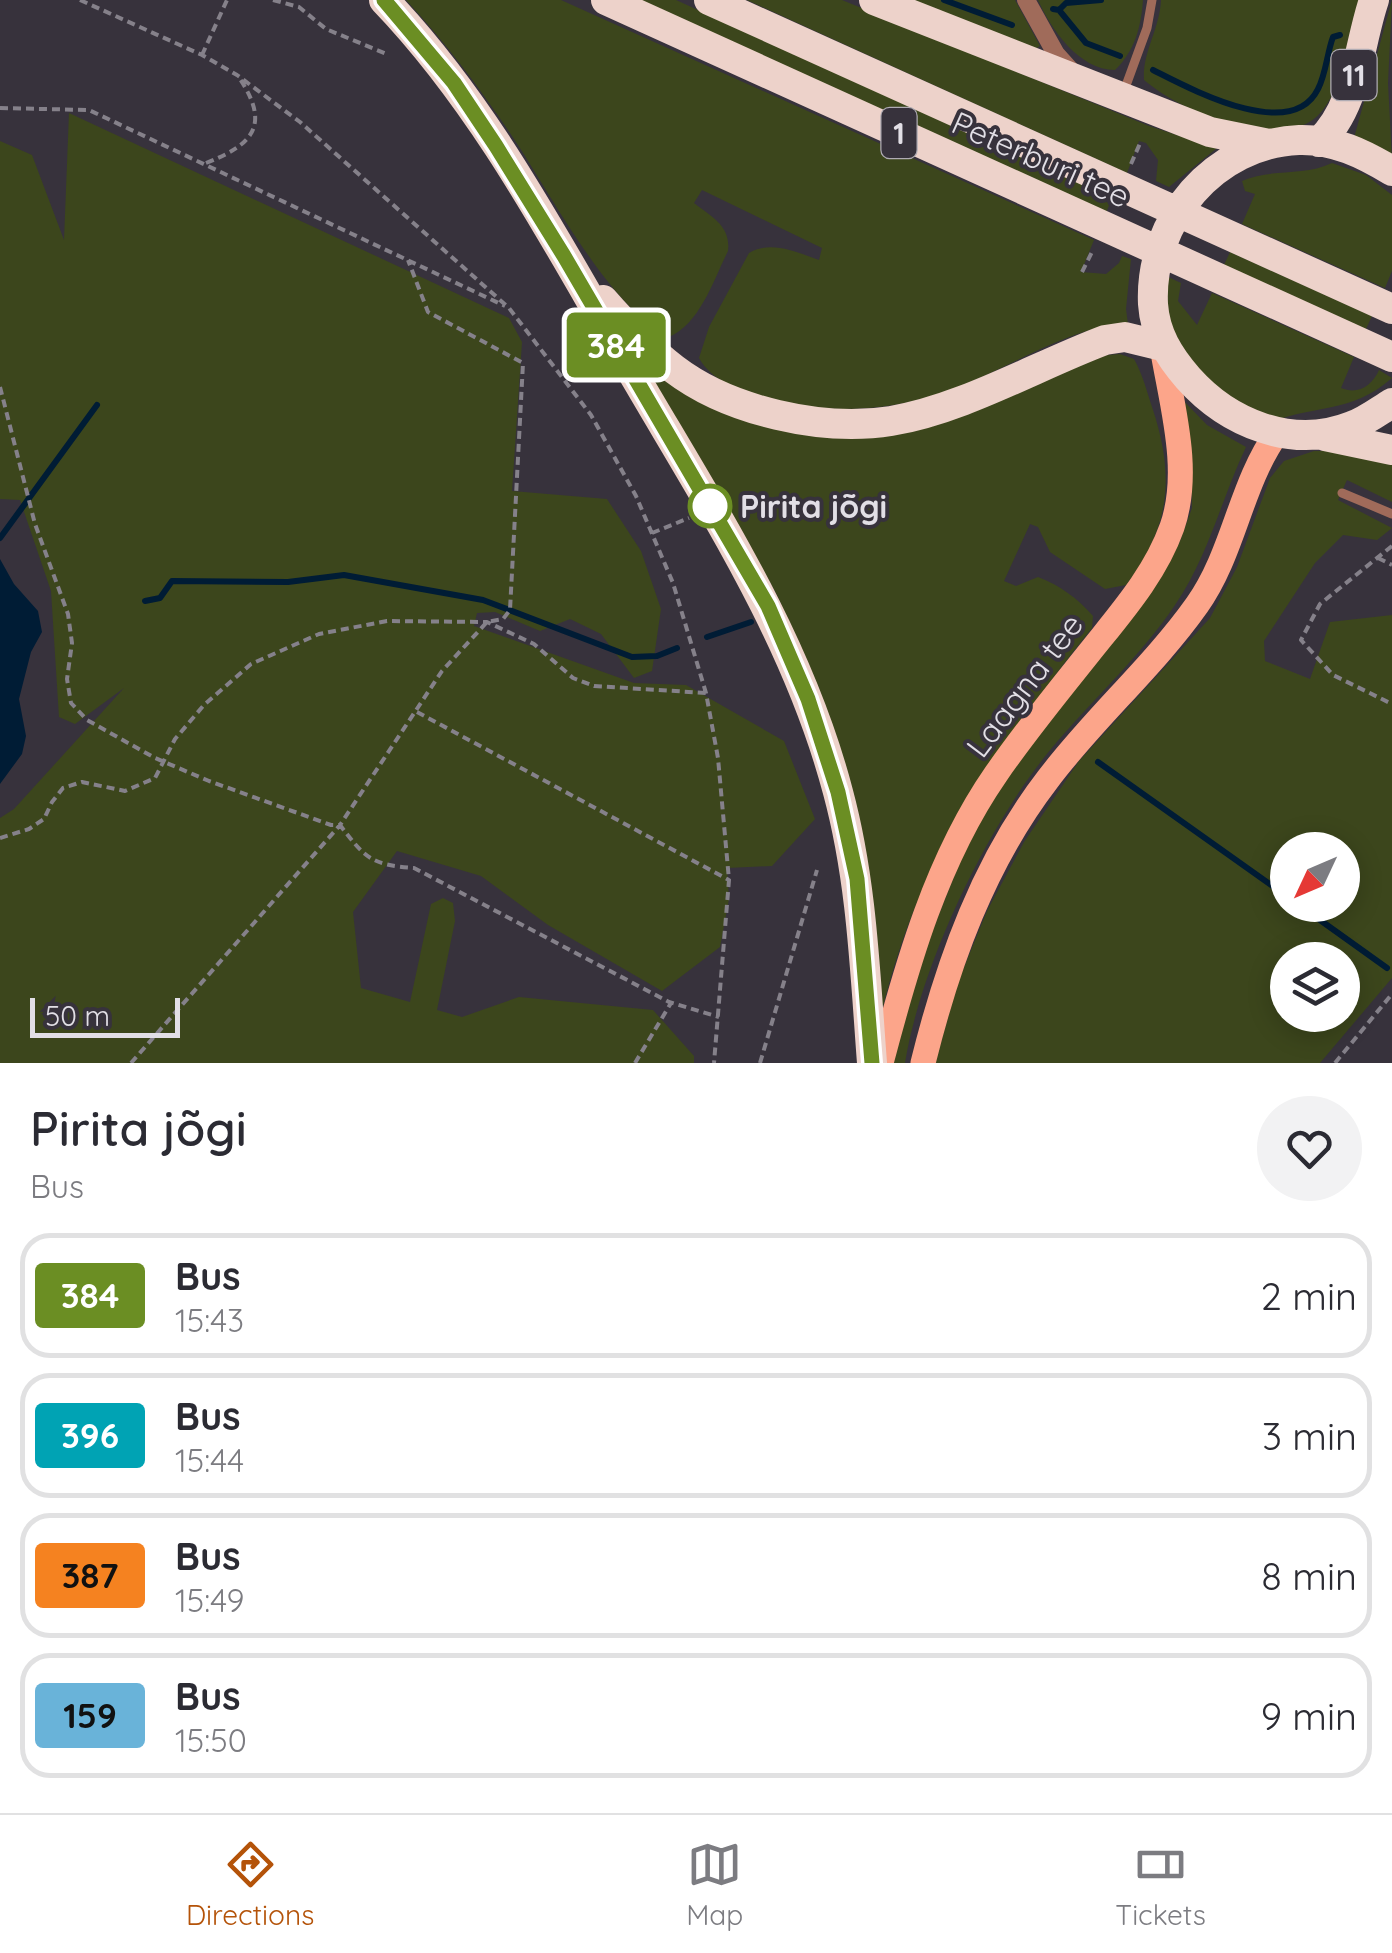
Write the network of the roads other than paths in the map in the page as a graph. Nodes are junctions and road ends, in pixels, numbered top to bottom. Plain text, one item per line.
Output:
1 (384, 0) edge
2 (606, 0) edge
3 (709, 0) edge
4 (874, 0) edge
5 (1026, 0) edge
6 (1152, 0) edge
7 (1374, 0) edge
8 (1081, 82) junction
9 (1122, 98) junction
10 (1319, 142) junction
11 (1269, 144) junction
12 (1392, 172) edge
13 (564, 256) junction
14 (1385, 306) edge
15 (1162, 346) junction
16 (1392, 357) edge
17 (1392, 403) edge
18 (1277, 432) junction
19 (1317, 434) junction
20 (1392, 450) edge
21 (1342, 493) dead end
22 (1392, 514) edge
23 (872, 1063) edge
24 (881, 1063) edge
25 (924, 1063) edge

1 - 13 highway
2 - 16 highway, Peterburi tee / 1
3 - 14 highway, Peterburi tee / 1
4 - 8 highway
5 - 8 street
6 - 9 lane
7 - 10 highway, 11
8 - 9 highway
9 - 11 highway
10 - 11 highway
10 - 12 highway
11 - 15 highway
13 - 15 highway
13 - 23 highway
15 - 18 highway
15 - 24 main road, Laagna tee
17 - 19 highway
18 - 19 highway
18 - 25 main road
19 - 20 highway
21 - 22 lane

